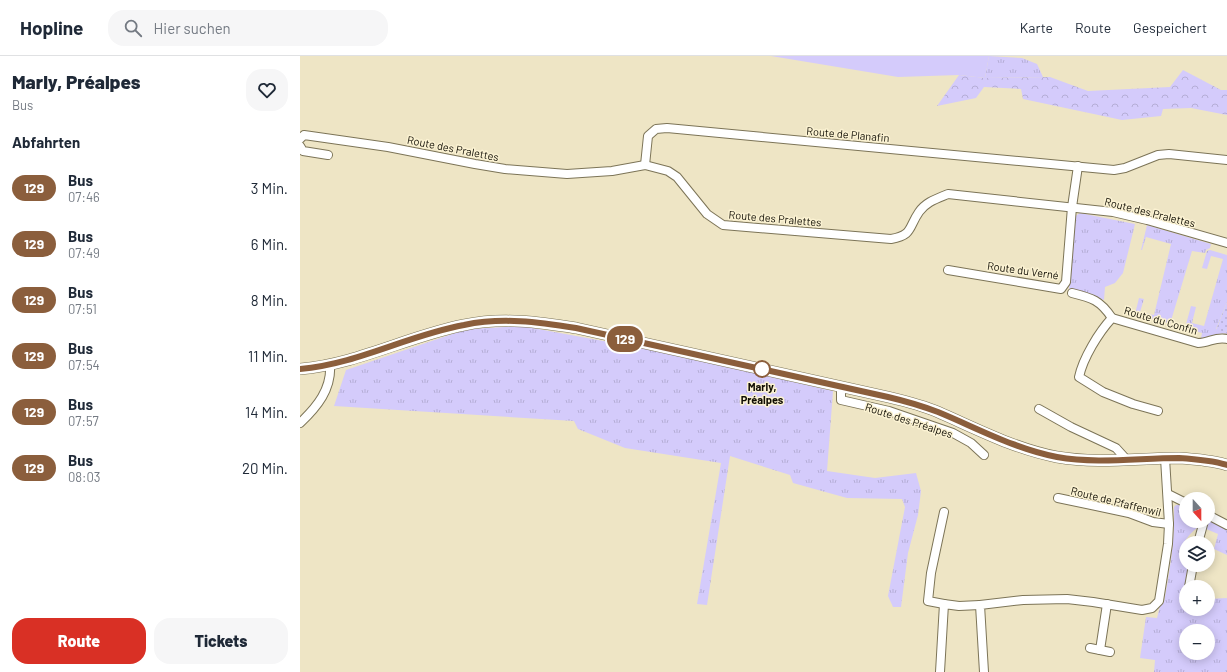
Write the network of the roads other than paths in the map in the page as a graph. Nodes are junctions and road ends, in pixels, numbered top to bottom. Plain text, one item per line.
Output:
1 (300, 139) edge
2 (300, 146) edge
3 (328, 155) dead end
4 (1227, 160) edge
5 (645, 165) junction
6 (1078, 166) junction
7 (1072, 207) junction
8 (1227, 243) edge
9 (948, 270) dead end
10 (1072, 293) dead end
11 (1112, 318) junction
12 (1227, 339) edge
13 (330, 364) junction
14 (300, 368) edge
15 (841, 386) junction
16 (1039, 409) dead end
17 (1158, 410) dead end
18 (300, 423) edge
19 (984, 455) dead end
20 (1165, 458) junction
21 (1126, 459) junction
22 (1227, 465) edge
23 (1168, 494) junction
24 (1058, 498) dead end
25 (1179, 500) edge
26 (944, 512) dead end
27 (1215, 518) edge
28 (1169, 524) junction
29 (1227, 524) edge
30 (944, 604) junction
31 (1107, 604) junction
32 (980, 605) junction
33 (1090, 648) dead end
34 (1100, 650) junction
35 (1110, 652) dead end
36 (940, 672) edge
37 (984, 672) edge

1 - 5 street, Route des Pralettes
2 - 3 street
4 - 6 street, Route de Planafin
5 - 6 street, Route de Planafin
5 - 7 street, Route des Pralettes
6 - 7 street
7 - 8 street, Route des Pralettes
7 - 9 street, Route du Verné
10 - 11 street, Route du Confin
11 - 12 street, Route du Confin
11 - 17 street, Route du Confin
13 - 14 main road, Route des Préalpes
13 - 15 main road, Route des Préalpes
13 - 18 street
15 - 19 street, Route des Préalpes
15 - 21 main road, Route des Préalpes
16 - 21 street
20 - 21 main road, Route des Préalpes
20 - 22 main road, Route des Préalpes
20 - 23 street, Route de Pfaffenwil
23 - 25 street
23 - 28 street, Route de Pfaffenwil
24 - 28 street, Route de Pfaffenwil
26 - 30 street, Route de Pfaffenwil
27 - 29 street
28 - 31 street, Route de Pfaffenwil
30 - 32 street, Route de Pfaffenwil
30 - 36 street
31 - 32 street, Route de Pfaffenwil
31 - 34 street
32 - 37 street
33 - 34 street
34 - 35 street

